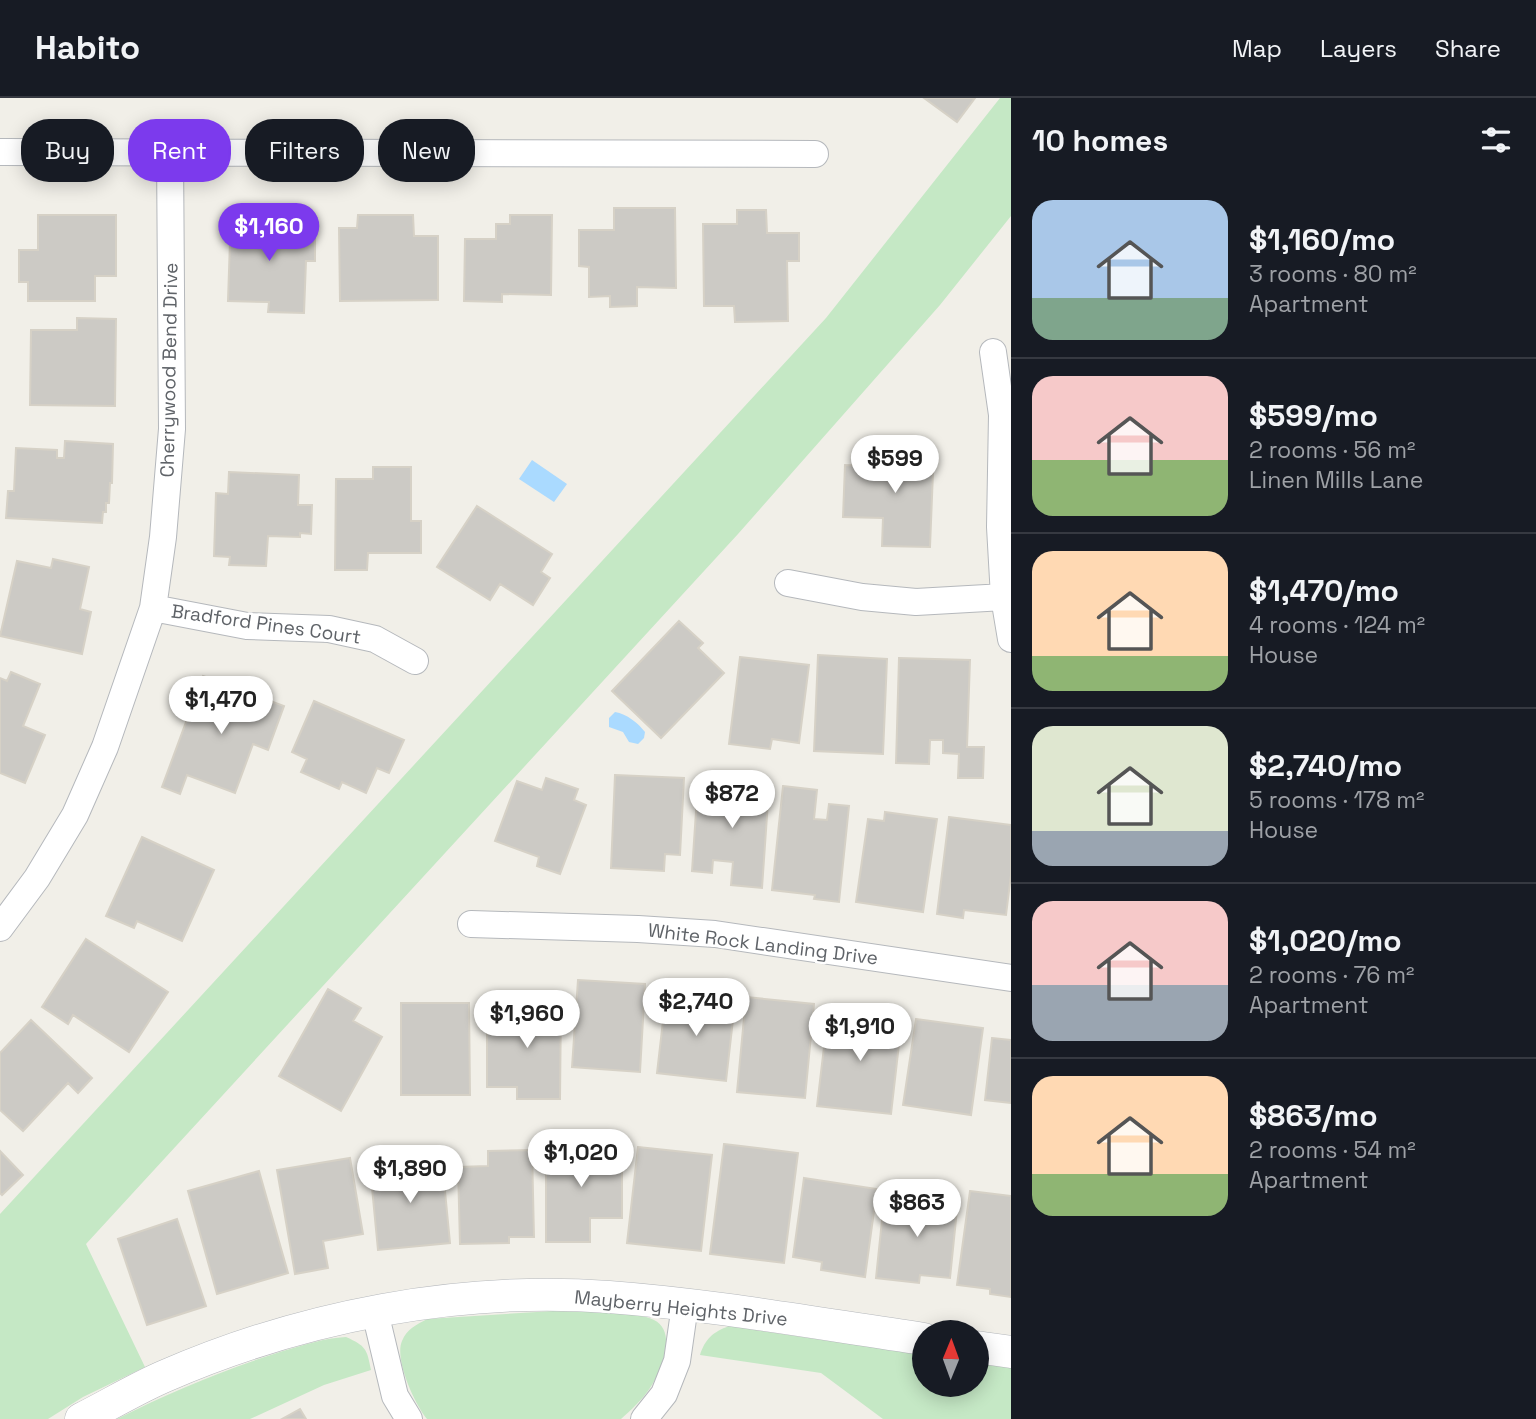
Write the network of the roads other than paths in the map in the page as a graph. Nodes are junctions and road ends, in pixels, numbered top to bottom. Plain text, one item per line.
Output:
1 (0, 152) edge
2 (128, 152) edge
3 (231, 152) edge
4 (815, 154) dead end
5 (170, 182) edge
6 (993, 352) dead end
7 (788, 583) dead end
8 (1004, 597) junction
9 (153, 608) junction
10 (1011, 639) edge
11 (415, 661) dead end
12 (471, 924) dead end
13 (0, 928) edge
14 (1011, 978) edge
15 (685, 1305) junction
16 (375, 1312) junction
17 (912, 1337) edge
18 (989, 1349) edge
19 (1011, 1352) edge
20 (81, 1419) edge
21 (409, 1419) edge
22 (644, 1419) edge

1 - 2 street
3 - 4 street
5 - 9 street, Cherrywood Bend Drive
6 - 8 street
7 - 8 street
8 - 10 street
9 - 11 street, Bradford Pines Court
9 - 13 street, Cherrywood Bend Drive
12 - 14 street, White Rock Landing Drive
15 - 16 street, Mayberry Heights Drive
15 - 17 street, Mayberry Heights Drive
15 - 22 street
16 - 20 street, Mayberry Heights Drive
16 - 21 street
18 - 19 street

